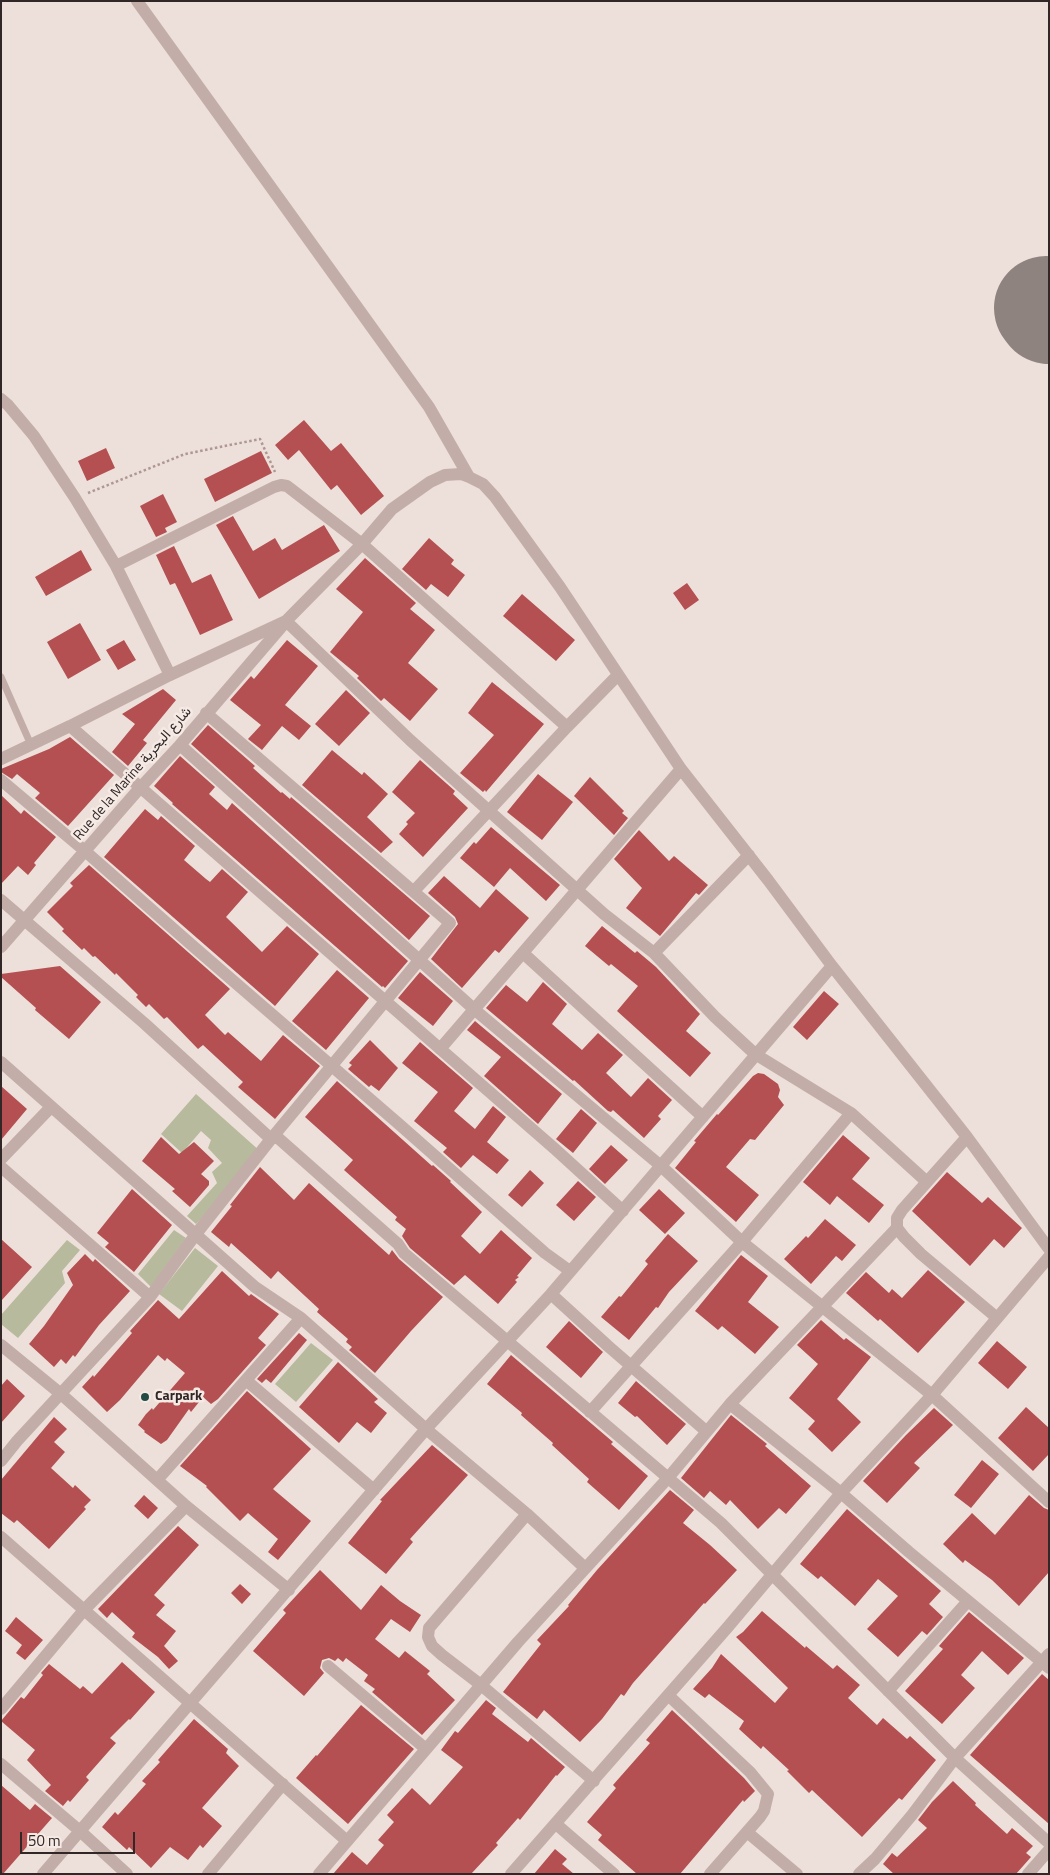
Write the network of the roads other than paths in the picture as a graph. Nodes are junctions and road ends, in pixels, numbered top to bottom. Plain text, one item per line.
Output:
1 (137, 1) edge
2 (1, 399) edge
3 (468, 477) junction
4 (362, 544) junction
5 (116, 566) junction
6 (286, 622) junction
7 (170, 675) junction
8 (618, 675) junction
9 (1, 677) edge
10 (206, 714) junction
11 (70, 726) junction
12 (567, 727) junction
13 (31, 745) junction
14 (180, 745) junction
15 (1, 759) edge
16 (681, 769) junction
17 (1, 780) edge
18 (140, 788) junction
19 (488, 811) junction
20 (86, 850) junction
21 (749, 855) junction
22 (577, 888) junction
23 (414, 891) junction
24 (1, 900) edge
25 (25, 920) junction
26 (1, 947) edge
27 (523, 953) junction
28 (654, 953) junction
29 (418, 959) junction
30 (832, 966) junction
31 (386, 1002) junction
32 (475, 1010) junction
33 (440, 1049) junction
34 (756, 1054) junction
35 (1, 1062) edge
36 (332, 1066) junction
37 (51, 1107) junction
38 (851, 1113) junction
39 (703, 1117) junction
40 (967, 1137) junction
41 (271, 1139) junction
42 (1, 1159) edge
43 (660, 1166) junction
44 (1, 1168) edge
45 (927, 1182) junction
46 (623, 1211) junction
47 (897, 1228) junction
48 (196, 1234) junction
49 (742, 1242) junction
50 (1049, 1249) edge
51 (1049, 1257) edge
52 (570, 1271) junction
53 (551, 1294) junction
54 (150, 1297) junction
55 (822, 1305) junction
56 (996, 1317) junction
57 (301, 1318) junction
58 (506, 1340) junction
59 (1, 1345) edge
60 (632, 1367) junction
61 (247, 1381) junction
62 (61, 1394) junction
63 (932, 1395) junction
64 (730, 1404) junction
65 (590, 1412) junction
66 (426, 1429) junction
67 (706, 1431) junction
68 (1, 1460) edge
69 (668, 1478) junction
70 (157, 1480) junction
71 (374, 1490) junction
72 (841, 1493) junction
73 (1049, 1502) edge
74 (186, 1506) junction
75 (527, 1514) junction
76 (1, 1537) edge
77 (585, 1568) junction
78 (772, 1574) junction
79 (289, 1590) junction
80 (968, 1601) junction
81 (84, 1610) junction
82 (1046, 1661) edge
83 (328, 1666) dead end
84 (481, 1685) junction
85 (888, 1691) junction
86 (668, 1696) junction
87 (190, 1703) junction
88 (1, 1709) edge
89 (426, 1750) junction
90 (955, 1758) junction
91 (1, 1764) edge
92 (594, 1781) junction
93 (283, 1784) junction
94 (556, 1824) junction
95 (80, 1831) junction
96 (747, 1832) junction
97 (348, 1841) junction
98 (1049, 1843) edge
99 (1049, 1850) edge
100 (43, 1874) edge
101 (127, 1874) edge
102 (208, 1874) edge
103 (319, 1874) edge
104 (511, 1874) edge
105 (614, 1874) edge
106 (710, 1874) edge
107 (797, 1874) edge
108 (859, 1874) edge
109 (1028, 1874) edge

1 - 3 street
2 - 5 street
3 - 4 street, Rue de la Marine شارع البحرية
3 - 8 street
4 - 5 street
4 - 6 street, Rue de la Marine شارع البحرية
4 - 12 street
5 - 7 street
6 - 7 street
6 - 10 street, Rue de la Marine شارع البحرية
6 - 19 street
7 - 11 street
8 - 12 street
8 - 16 street
9 - 13 lane
10 - 14 street, Rue de la Marine شارع البحرية
10 - 23 street
11 - 13 street
11 - 18 street
12 - 19 street
13 - 15 street
14 - 18 street, Rue de la Marine شارع البحرية
14 - 29 street
16 - 21 street
16 - 22 street
17 - 20 street
18 - 20 street, Rue de la Marine شارع البحرية
18 - 31 street
19 - 22 street
19 - 23 street
20 - 25 street, Rue de la Marine شارع البحرية
20 - 36 street
21 - 28 street
21 - 30 street
22 - 27 street
22 - 28 street
23 - 29 street
24 - 25 street
25 - 26 street, Rue de la Marine شارع البحرية
25 - 41 street
27 - 32 street
27 - 39 street
28 - 34 street
29 - 31 street
29 - 32 street
30 - 34 street
30 - 40 street
31 - 33 street
31 - 36 street
32 - 33 street
32 - 43 street
33 - 46 street
34 - 38 street
34 - 39 street
35 - 37 street
36 - 41 street
36 - 52 street
37 - 42 street
37 - 48 street
38 - 45 street
38 - 49 street
39 - 43 street
40 - 45 street
40 - 50 street
41 - 48 street
41 - 58 street
43 - 46 street
43 - 49 street
44 - 54 street
45 - 47 street
46 - 52 street
47 - 55 street
47 - 56 street
48 - 54 street
48 - 57 street
49 - 55 street
49 - 60 street
51 - 56 street
52 - 53 street
53 - 58 street
53 - 60 street
54 - 62 street
55 - 63 street
55 - 64 street
56 - 63 street
57 - 61 street
57 - 66 street
58 - 65 street
58 - 66 street
59 - 62 street
60 - 65 street
60 - 67 street
61 - 70 street
61 - 71 street
62 - 68 street
62 - 70 street
63 - 72 street
63 - 73 street
64 - 67 street
64 - 72 street
65 - 69 street
66 - 71 street
66 - 75 street
67 - 69 street
69 - 77 street
69 - 78 street
70 - 74 street
71 - 79 street
72 - 78 street
72 - 80 street
74 - 79 street
74 - 81 street
75 - 77 street
75 - 84 street
76 - 81 street
77 - 84 street
78 - 85 street
78 - 86 street
79 - 87 street
80 - 82 street
80 - 85 street
81 - 87 street
81 - 88 street
82 - 90 street
83 - 89 street
84 - 89 street
84 - 92 street
85 - 90 street
86 - 92 street
86 - 96 street
87 - 93 street
87 - 95 street
89 - 97 street
90 - 98 street
90 - 108 street
91 - 95 street
92 - 94 street
93 - 97 street
93 - 102 street
94 - 104 street
94 - 105 street
95 - 100 street
95 - 101 street
96 - 106 street
96 - 107 street
97 - 103 street
99 - 109 street

